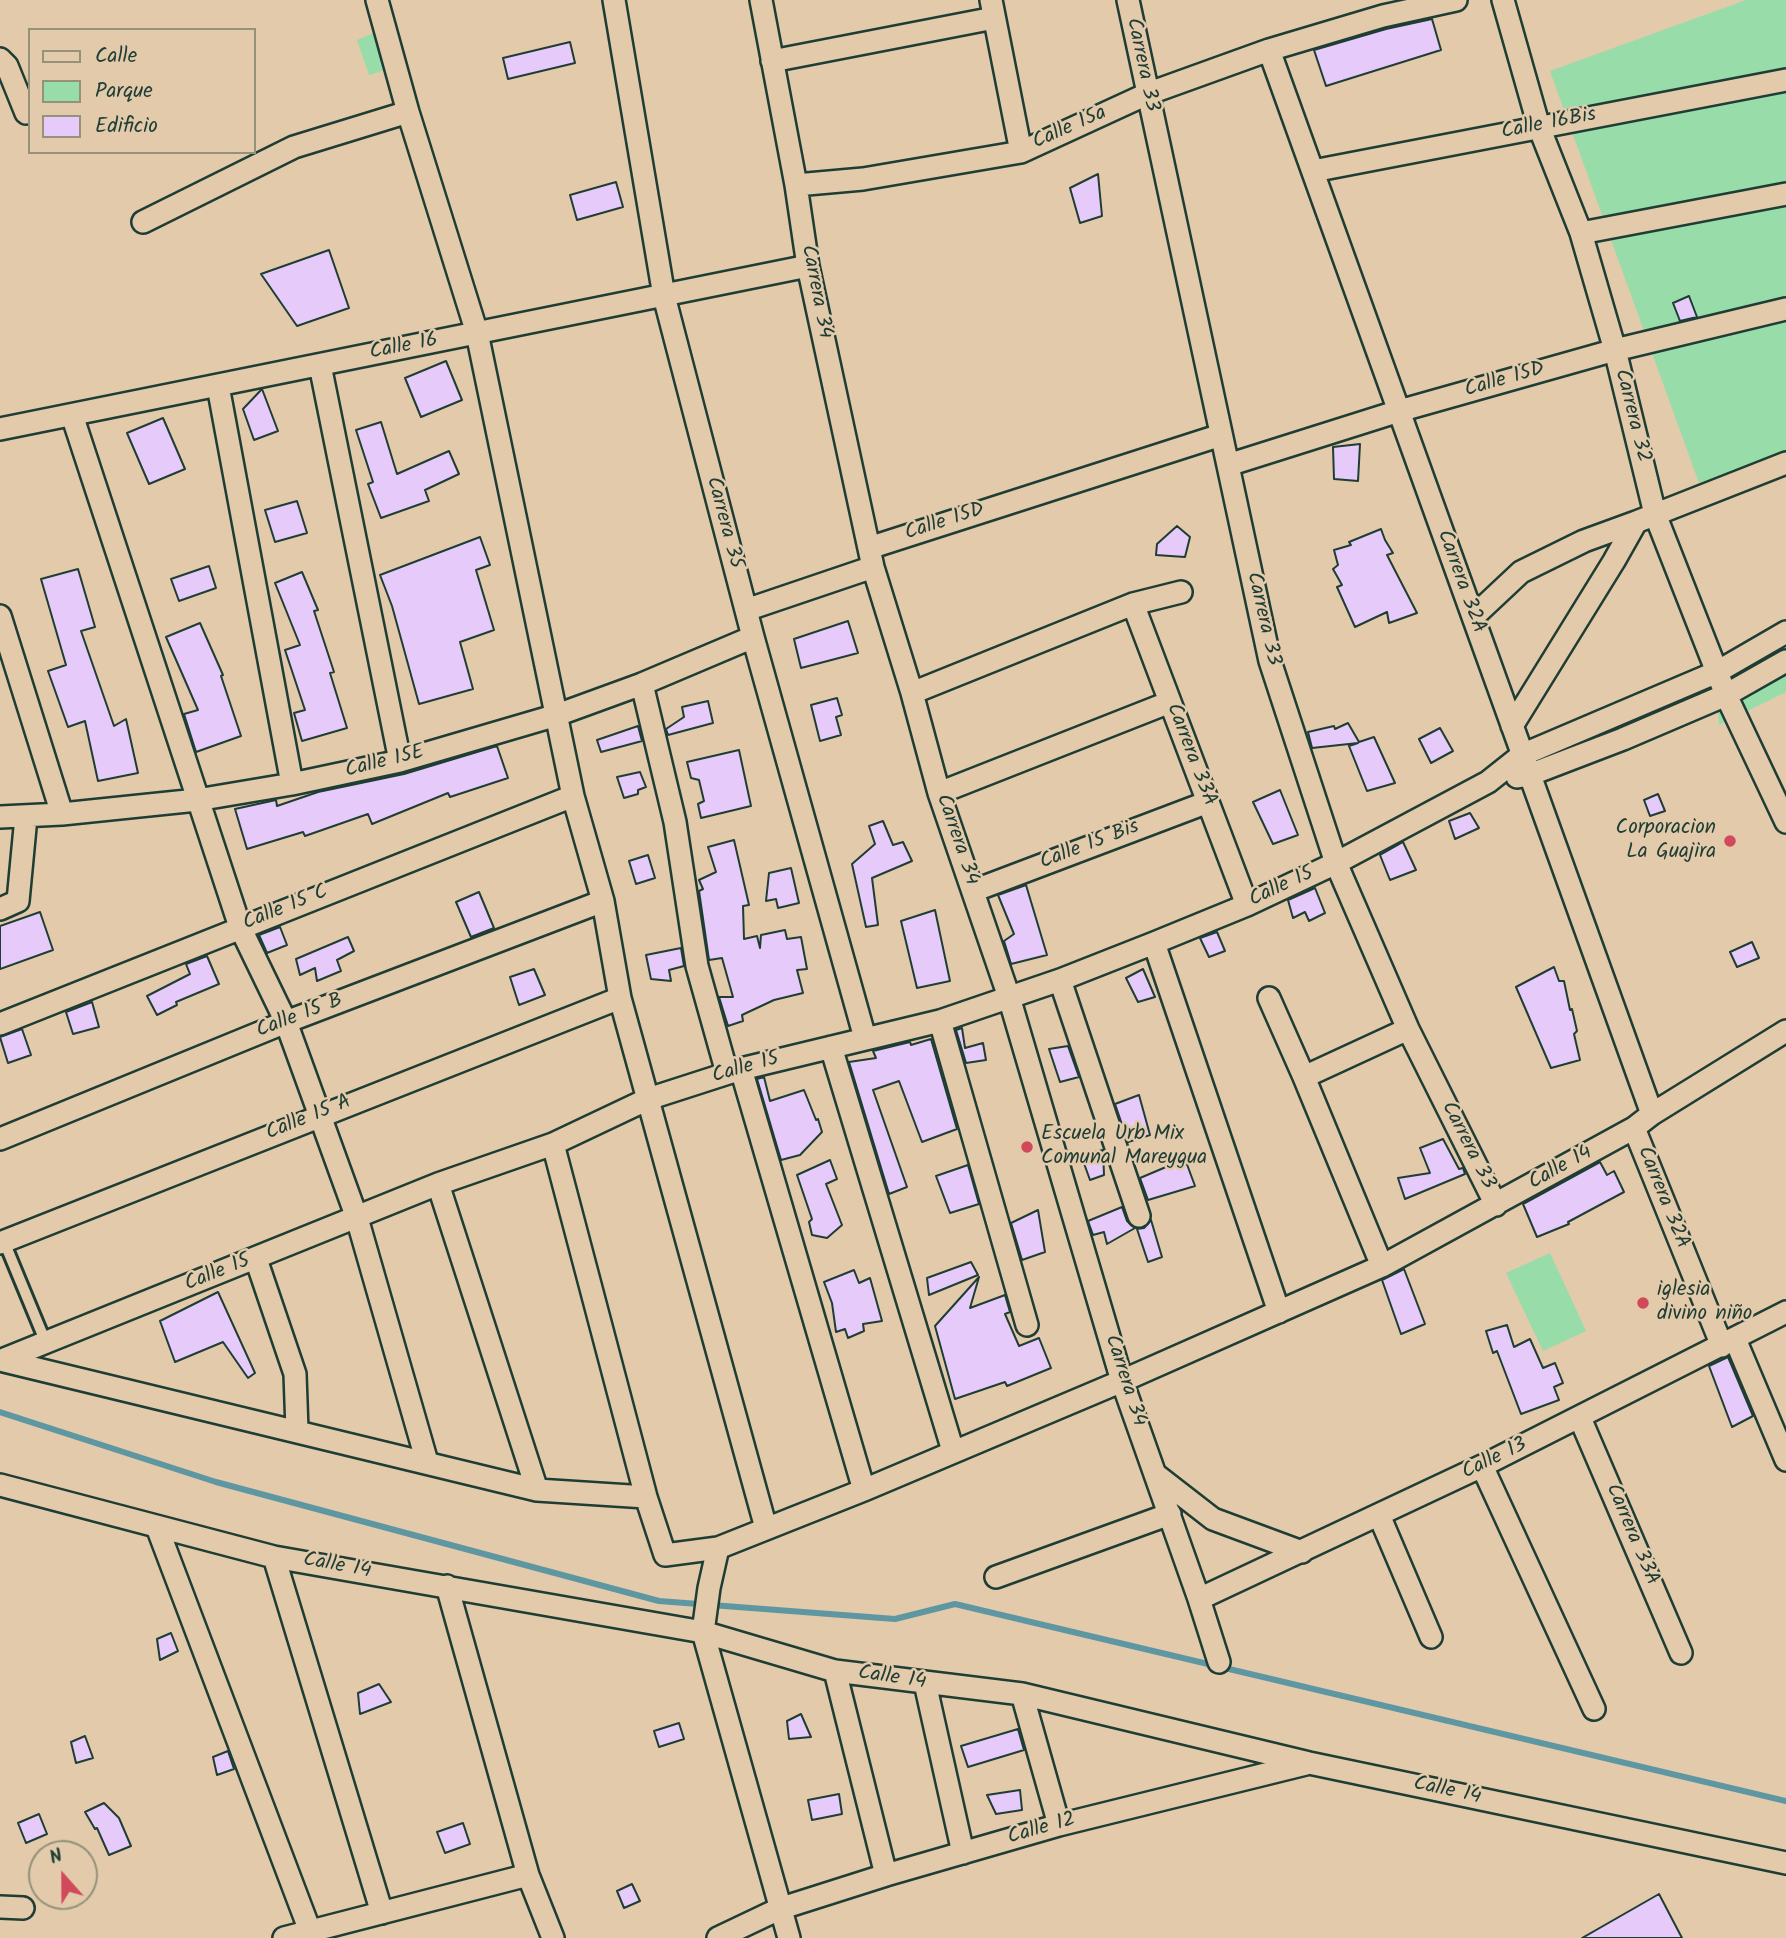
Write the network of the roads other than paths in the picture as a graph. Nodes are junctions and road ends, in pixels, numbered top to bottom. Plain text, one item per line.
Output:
1 (377, 0) edge
2 (614, 0) edge
3 (761, 0) edge
4 (1128, 0) edge
5 (1456, 0) edge
6 (1503, 0) edge
7 (992, 9) edge
8 (1269, 50) junction
9 (0, 59) edge
10 (772, 61) junction
11 (1786, 80) edge
12 (1147, 94) junction
13 (408, 112) junction
14 (26, 113) dead end
15 (1539, 127) junction
16 (1021, 152) junction
17 (1312, 171) junction
18 (796, 185) junction
19 (1786, 194) edge
20 (143, 222) dead end
21 (1581, 233) junction
22 (808, 267) junction
23 (664, 296) junction
24 (1786, 309) edge
25 (477, 333) junction
26 (1615, 350) junction
27 (320, 365) junction
28 (218, 386) junction
29 (1399, 411) junction
30 (72, 415) junction
31 (0, 429) edge
32 (1221, 435) junction
33 (1786, 463) edge
34 (1228, 465) junction
35 (1646, 518) junction
36 (871, 557) junction
37 (1181, 592) dead end
38 (1133, 604) junction
39 (746, 610) junction
40 (0, 616) edge
41 (1473, 617) junction
42 (1786, 632) edge
43 (753, 637) junction
44 (1786, 661) edge
45 (1717, 672) junction
46 (642, 684) junction
47 (912, 693) junction
48 (1726, 695) junction
49 (1170, 702) junction
50 (557, 715) junction
51 (1512, 726) junction
52 (400, 761) junction
53 (1526, 765) junction
54 (292, 784) junction
55 (939, 793) junction
56 (573, 796) junction
57 (197, 800) junction
58 (1208, 802) junction
59 (62, 814) junction
60 (0, 817) edge
61 (26, 817) junction
62 (1786, 822) edge
63 (1336, 863) junction
64 (973, 891) junction
65 (603, 901) junction
66 (9, 905) edge
67 (1247, 905) junction
68 (240, 927) junction
69 (1154, 943) junction
70 (1060, 980) junction
71 (1009, 997) junction
72 (620, 998) junction
73 (1269, 998) dead end
74 (940, 1021) junction
75 (286, 1022) junction
76 (0, 1024) edge
77 (1408, 1029) junction
78 (1786, 1031) edge
79 (865, 1038) junction
80 (831, 1047) junction
81 (734, 1071) junction
82 (1304, 1077) junction
83 (648, 1099) junction
84 (1652, 1114) junction
85 (320, 1115) junction
86 (1634, 1128) junction
87 (0, 1139) edge
88 (553, 1144) junction
89 (438, 1184) junction
90 (1496, 1205) junction
91 (1139, 1216) dead end
92 (357, 1218) junction
93 (1, 1239) edge
94 (256, 1259) junction
95 (1381, 1266) junction
96 (1279, 1312) junction
97 (1786, 1312) edge
98 (1027, 1325) dead end
99 (1729, 1342) junction
100 (47, 1343) junction
101 (1, 1360) edge
102 (1122, 1381) junction
103 (1580, 1418) junction
104 (297, 1430) junction
105 (953, 1451) junction
106 (1786, 1460) edge
107 (427, 1462) junction
108 (1482, 1466) junction
109 (1155, 1474) junction
110 (0, 1485) edge
111 (537, 1490) junction
112 (864, 1490) junction
113 (646, 1497) junction
114 (1170, 1514) junction
115 (1379, 1516) junction
116 (157, 1527) junction
117 (766, 1528) junction
118 (718, 1548) junction
119 (1302, 1552) junction
120 (274, 1557) junction
121 (996, 1577) dead end
122 (447, 1586) junction
123 (1199, 1599) junction
124 (704, 1626) junction
125 (1431, 1637) dead end
126 (1681, 1653) dead end
127 (1219, 1662) dead end
128 (835, 1671) junction
129 (925, 1684) junction
130 (1022, 1694) junction
131 (1594, 1709) dead end
132 (1309, 1763) junction
133 (1059, 1825) junction
134 (963, 1853) junction
135 (1786, 1863) edge
136 (528, 1875) junction
137 (886, 1875) junction
138 (0, 1906) edge
139 (23, 1908) dead end
140 (779, 1909) junction
141 (382, 1913) junction
142 (310, 1931) junction
143 (284, 1938) edge
144 (553, 1938) edge
145 (718, 1938) edge
146 (789, 1938) edge

1 - 13 street
2 - 23 street, Carrera 35
3 - 10 street, Carrera 34
4 - 12 street, Carrera 33
5 - 8 street, Calle 15a
6 - 15 street, Carrera 32
7 - 10 street
7 - 16 street
8 - 12 street, Calle 15a
8 - 17 street, Carrera 32A
9 - 14 street
10 - 18 street, Carrera 34
11 - 15 street, Calle 16Bis
12 - 16 street, Calle 15a
12 - 32 street, Carrera 33
13 - 20 street
13 - 25 street
15 - 17 street, Calle 16Bis
15 - 21 street, Carrera 32
16 - 18 street, Calle 15a
17 - 29 street, Carrera 32A
18 - 22 street, Carrera 34
19 - 21 street
21 - 26 street, Carrera 32
22 - 23 street, Calle 16
22 - 36 street, Carrera 34
23 - 25 street, Calle 16
23 - 39 street, Carrera 35
24 - 26 street, Calle 15D
25 - 27 street, Calle 16
25 - 50 street
26 - 29 street, Calle 15D
26 - 35 street, Carrera 32
27 - 28 street, Calle 16
27 - 52 street
28 - 30 street, Calle 16
28 - 54 street
29 - 34 street, Calle 15D
29 - 41 street, Carrera 32A
30 - 31 street, Calle 16
30 - 57 street
32 - 34 street, Carrera 33
32 - 36 street, Calle 15D
33 - 35 street
34 - 63 street, Carrera 33
35 - 41 street
35 - 45 street, Carrera 32
35 - 51 street
36 - 39 street, Calle 15D
36 - 47 street, Carrera 34
37 - 38 street
38 - 47 street
38 - 49 street, Carrera 33A
39 - 43 street, Carrera 35
40 - 59 street
41 - 51 street, Carrera 32A
42 - 45 street, Calle 15
43 - 46 street, Calle 15E
43 - 79 street, Carrera 35
44 - 48 street, Calle 15
45 - 48 street, Carrera 32
45 - 53 street, Calle 15
46 - 50 street, Calle 15E
46 - 81 street
47 - 55 street, Carrera 34
48 - 53 street, Calle 15
48 - 62 street, Carrera 32
49 - 55 street
49 - 58 street, Carrera 33A
50 - 52 street, Calle 15E
50 - 56 street
51 - 53 street, Carrera 32A
52 - 54 street, Calle 15E
53 - 63 street, Calle 15
53 - 84 street, Carrera 32A
54 - 57 street, Calle 15E
55 - 64 street, Carrera 34
56 - 65 street
56 - 68 street, Calle 15 C
57 - 59 street, Calle 15E
57 - 68 street
58 - 64 street, Calle 15 Bis
58 - 67 street, Carrera 33A
59 - 61 street, Calle 15E
60 - 61 street, Calle 15E
61 - 66 street
63 - 67 street, Calle 15
63 - 77 street, Carrera 33
64 - 71 street, Carrera 34
65 - 72 street
65 - 75 street, Calle 15 B
67 - 69 street, Calle 15
68 - 75 street
68 - 76 street, Calle 15 C
69 - 70 street, Calle 15
69 - 96 street
70 - 71 street, Calle 15
70 - 91 street
71 - 74 street, Calle 15
71 - 102 street, Carrera 34
72 - 83 street
72 - 85 street, Calle 15 A
73 - 82 street
74 - 79 street, Calle 15
74 - 98 street
75 - 85 street
75 - 87 street, Calle 15 B
77 - 82 street
77 - 90 street, Carrera 33
78 - 84 street, Calle 14
79 - 80 street, Calle 15
80 - 81 street, Calle 15
80 - 105 street
81 - 83 street, Calle 15
81 - 112 street
82 - 95 street
83 - 88 street, Calle 15
83 - 117 street
84 - 86 street, Calle 14
85 - 92 street
85 - 93 street, Calle 15 A
86 - 90 street, Calle 14
86 - 99 street, Carrera 32A
88 - 89 street, Calle 15
88 - 113 street
89 - 92 street, Calle 15
89 - 111 street
90 - 95 street, Calle 14
92 - 94 street, Calle 15
92 - 107 street
93 - 100 lane
94 - 100 street, Calle 15
94 - 104 street
95 - 96 street, Calle 14
96 - 102 street, Calle 14
97 - 99 street, Calle 13
99 - 103 street, Calle 13
99 - 106 street, Carrera 32A
100 - 101 street, Calle 15
101 - 104 street
102 - 105 street, Calle 14
102 - 109 street, Carrera 34
103 - 108 street, Calle 13
103 - 126 street, Carrera 33A
104 - 107 street
105 - 112 street, Calle 14
107 - 111 street
108 - 115 street, Calle 13
108 - 131 street
109 - 114 street, Carrera 34
109 - 119 street
110 - 116 street, Calle 14
111 - 113 street
112 - 117 street, Calle 14
113 - 118 street, Calle 14
114 - 121 street
114 - 123 street, Carrera 34
115 - 119 street, Calle 13
115 - 125 street
116 - 120 street, Calle 14
116 - 142 street
117 - 118 street, Calle 14
118 - 124 street
119 - 123 street, Calle 13
120 - 122 street, Calle 14
120 - 141 street
122 - 124 street, Calle 14
122 - 136 street
123 - 127 street, Carrera 34
124 - 128 street, Calle 14
124 - 140 street
128 - 129 street, Calle 14
128 - 137 street
129 - 130 street, Calle 14
129 - 134 street
130 - 132 street, Calle 14
130 - 133 street
132 - 133 street, Calle 12
132 - 135 street, Calle 14
133 - 134 street, Calle 12
134 - 137 street, Calle 12
136 - 141 street
136 - 144 street
137 - 140 street, Calle 12
138 - 139 street
140 - 145 street, Calle 12
140 - 146 street
141 - 142 street
142 - 143 street

